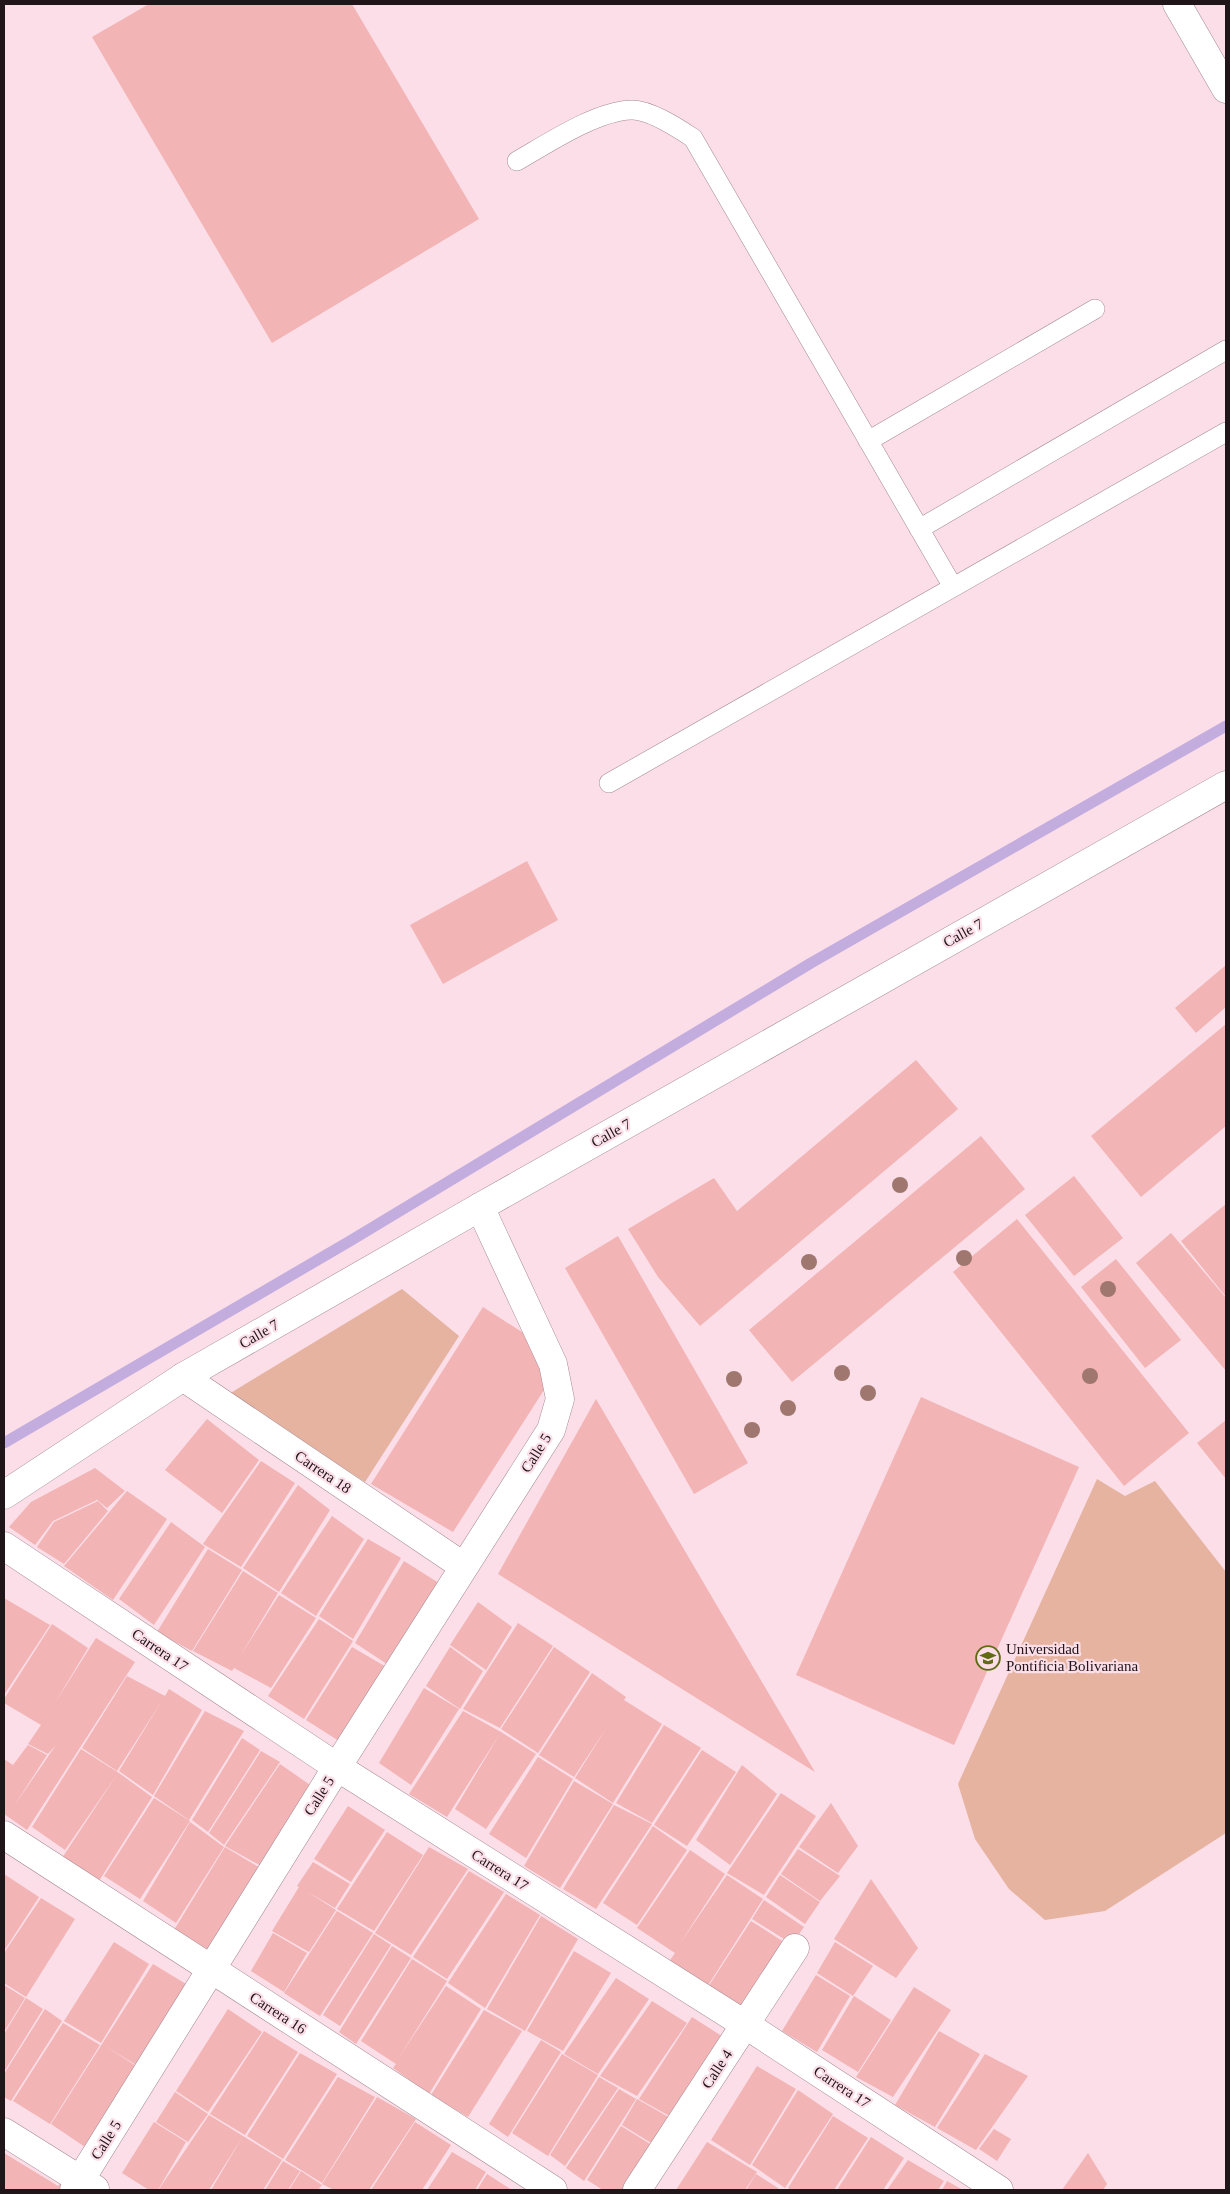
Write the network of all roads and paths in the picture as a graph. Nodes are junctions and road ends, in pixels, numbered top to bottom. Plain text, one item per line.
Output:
1 (1176, 4) edge
2 (1226, 89) edge
3 (516, 161) dead end
4 (1095, 309) dead end
5 (1226, 350) edge
6 (1226, 432) edge
7 (868, 441) junction
8 (919, 529) junction
9 (953, 587) junction
10 (609, 783) dead end
11 (1226, 785) edge
12 (480, 1207) junction
13 (183, 1377) junction
14 (4, 1496) edge
15 (4, 1546) edge
16 (464, 1566) junction
17 (337, 1767) junction
18 (4, 1836) edge
19 (795, 1948) dead end
20 (212, 1970) junction
21 (746, 2025) junction
22 (4, 2132) edge
23 (83, 2187) edge
24 (553, 2190) edge
25 (638, 2190) edge
26 (999, 2190) edge

1 - 2 main road
3 - 7 lane
4 - 7 lane
5 - 8 lane
6 - 9 lane
7 - 8 lane
8 - 9 lane
9 - 10 lane
11 - 12 main road, Calle 7
12 - 13 main road, Calle 7
12 - 16 main road, Calle 5
13 - 14 main road, Calle 7
13 - 16 main road, Carrera 18
15 - 17 main road, Carrera 17
16 - 17 main road, Calle 5
17 - 20 main road, Calle 5
17 - 21 main road, Carrera 17
18 - 20 main road, Carrera 16
19 - 21 main road, Calle 4
20 - 23 main road, Calle 5
20 - 24 main road, Carrera 16
21 - 25 main road, Calle 4
21 - 26 main road, Carrera 17
22 - 23 main road

